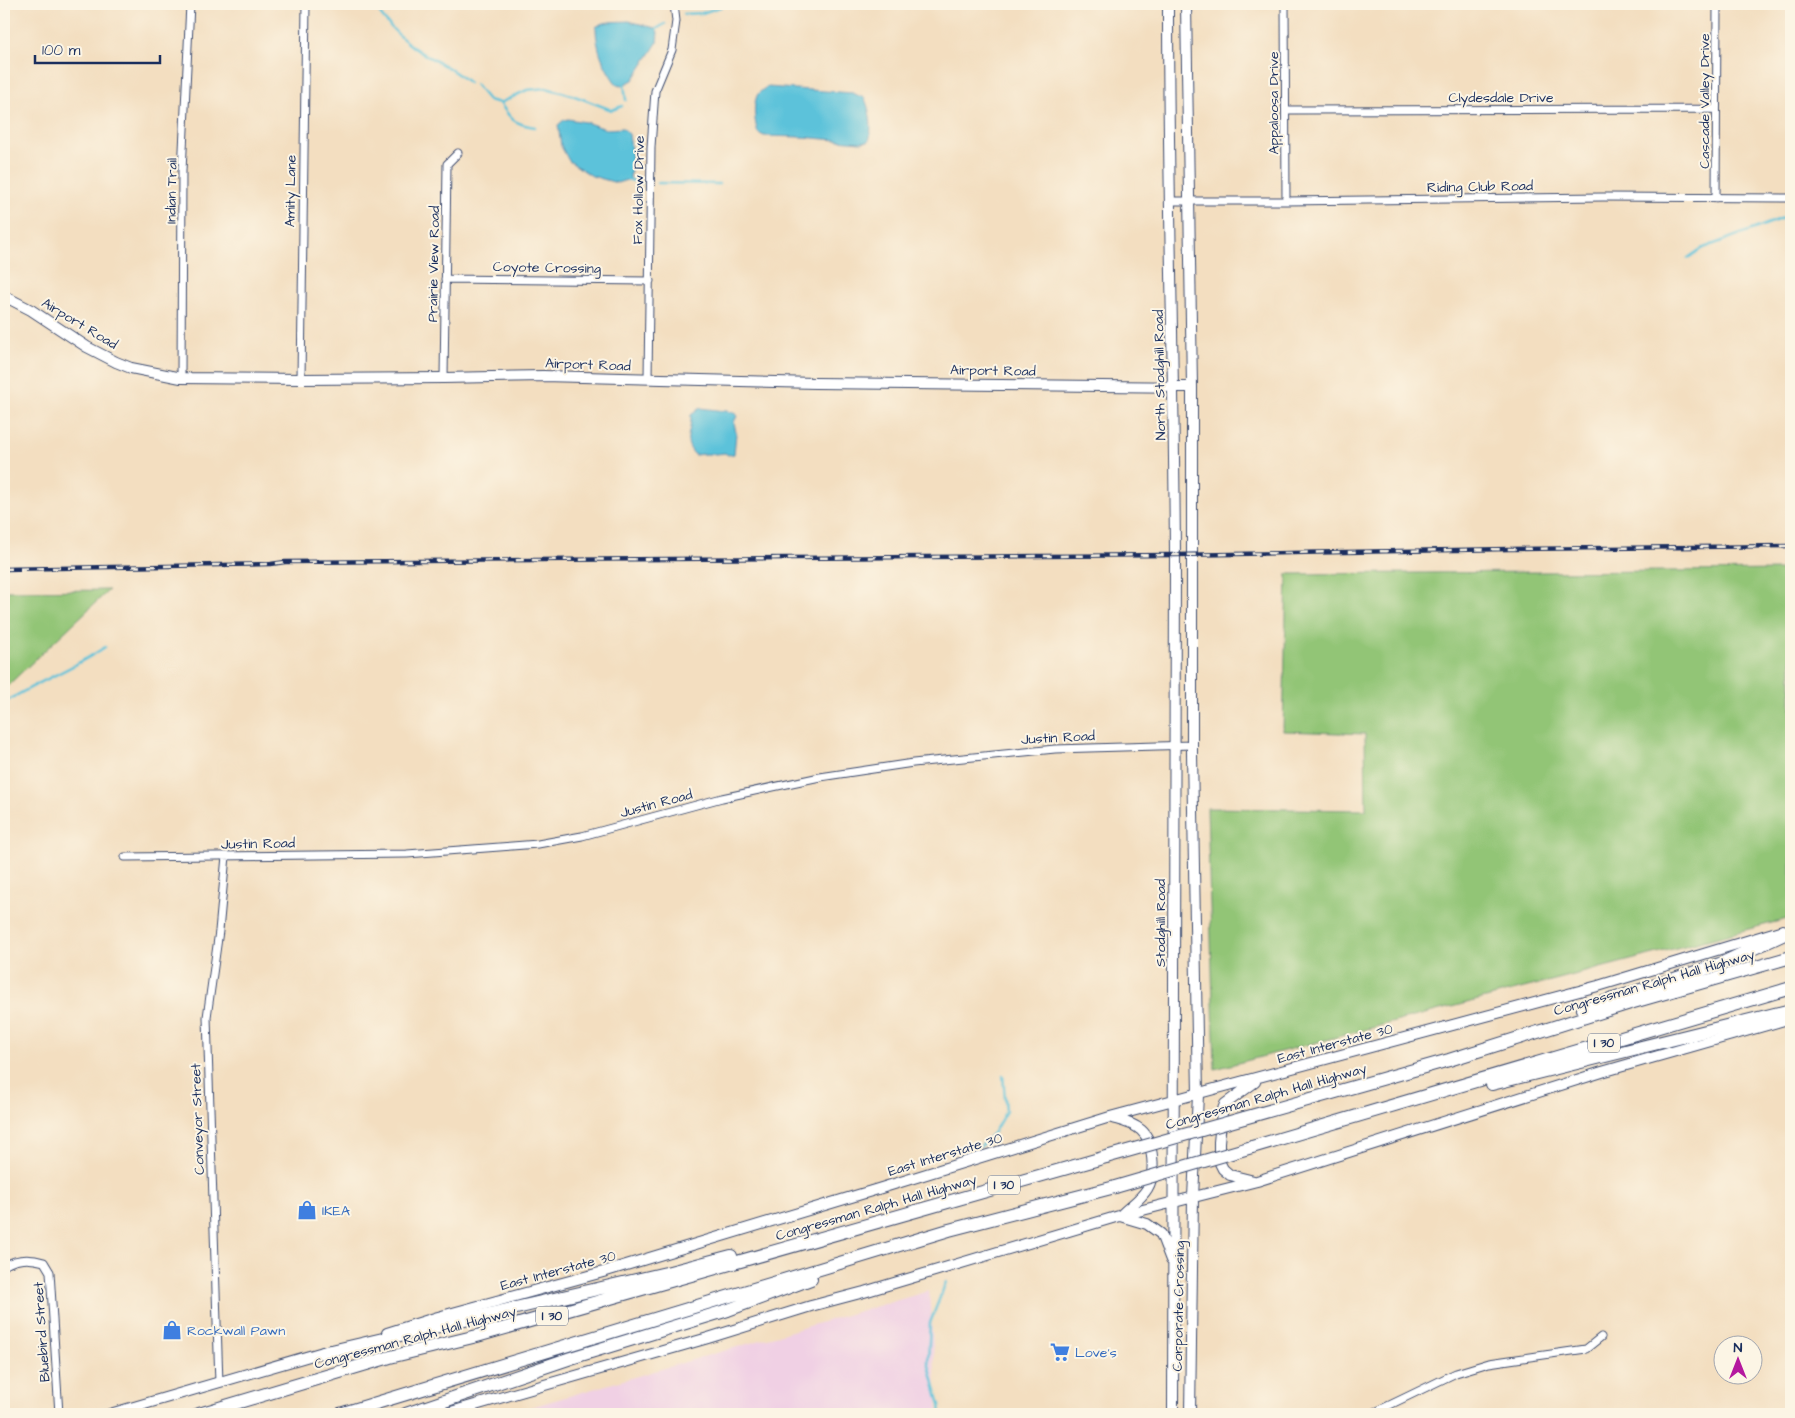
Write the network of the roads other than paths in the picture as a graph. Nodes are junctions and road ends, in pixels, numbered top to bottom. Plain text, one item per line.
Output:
1 (190, 4) edge
2 (306, 4) edge
3 (674, 4) edge
4 (1168, 4) edge
5 (1186, 4) edge
6 (1285, 4) edge
7 (1717, 4) edge
8 (1286, 110) junction
9 (1716, 110) junction
10 (458, 154) dead end
11 (1716, 198) junction
12 (1791, 198) edge
13 (1169, 201) junction
14 (1189, 201) junction
15 (1286, 201) junction
16 (445, 278) junction
17 (650, 281) junction
18 (4, 296) edge
19 (181, 378) junction
20 (444, 378) junction
21 (301, 379) junction
22 (648, 379) junction
23 (1173, 386) junction
24 (1192, 387) junction
25 (1192, 745) junction
26 (1174, 746) junction
27 (226, 856) junction
28 (125, 857) dead end
29 (1791, 929) edge
30 (1791, 957) edge
31 (1791, 988) edge
32 (1791, 1010) edge
33 (1791, 1018) edge
34 (1449, 1060) junction
35 (1262, 1077) junction
36 (1198, 1095) junction
37 (1416, 1098) junction
38 (1173, 1101) junction
39 (1110, 1117) junction
40 (1257, 1181) junction
41 (1193, 1197) junction
42 (1173, 1203) junction
43 (903, 1214) junction
44 (1119, 1216) junction
45 (860, 1256) junction
46 (1173, 1265) junction
47 (4, 1266) edge
48 (1601, 1337) dead end
49 (322, 1352) junction
50 (218, 1383) junction
51 (59, 1414) edge
52 (110, 1414) edge
53 (199, 1414) edge
54 (340, 1414) edge
55 (406, 1414) edge
56 (444, 1414) edge
57 (1174, 1414) edge
58 (1190, 1414) edge
59 (1371, 1414) edge

1 - 19 street, Indian Trail
2 - 21 street, Amity Lane
3 - 17 street, Fox Hollow Drive
4 - 13 main road, North Stodghill Road
5 - 14 main road
6 - 8 street, Appaloosa Drive
7 - 9 street, Cascade Valley Drive
8 - 9 street, Clydesdale Drive
8 - 15 street, Appaloosa Drive
9 - 11 street, Cascade Valley Drive
10 - 16 street, Prairie View Road
11 - 12 street, Riding Club Road
11 - 15 street, Riding Club Road
13 - 14 street, Riding Club Road
13 - 23 main road, North Stodghill Road
14 - 15 street, Riding Club Road
14 - 24 main road
16 - 17 street, Coyote Crossing
16 - 20 street, Prairie View Road
17 - 22 street, Fox Hollow Drive
18 - 19 main road, Airport Road
19 - 21 main road, Airport Road
20 - 21 main road, Airport Road
20 - 22 main road, Airport Road
22 - 23 main road, Airport Road
23 - 24 main road, Airport Road
23 - 26 main road, North Stodghill Road
24 - 25 main road
25 - 26 street, Justin Road
25 - 36 main road
26 - 27 street, Justin Road
26 - 38 main road, Stodghill Road
27 - 28 street, Justin Road
27 - 50 street, Conveyor Street
29 - 34 highway
29 - 35 main road, East Interstate 30
30 - 34 highway, Congressman Ralph Hall Highway / I 30
31 - 37 highway, I 30
32 - 37 highway
33 - 40 main road
34 - 43 highway, Congressman Ralph Hall Highway / I 30, bridge
35 - 36 main road, East Interstate 30
35 - 40 main road
36 - 38 main road, East Interstate 30
36 - 41 main road, Corporate Crossing
37 - 45 highway, I 30, bridge
38 - 39 main road, East Interstate 30
38 - 42 main road, Stodghill Road
39 - 44 main road
39 - 49 main road, East Interstate 30
40 - 41 main road
41 - 42 main road
41 - 58 main road, Corporate Crossing
42 - 44 main road
42 - 46 main road, Corporate Crossing
43 - 49 highway
43 - 53 highway, Congressman Ralph Hall Highway / I 30
44 - 46 main road
44 - 56 main road
45 - 54 highway, I 30
45 - 55 highway
46 - 57 main road, Corporate Crossing
47 - 51 street, Bluebird Street
48 - 59 street
49 - 50 main road, East Interstate 30
50 - 52 main road, East Interstate 30

